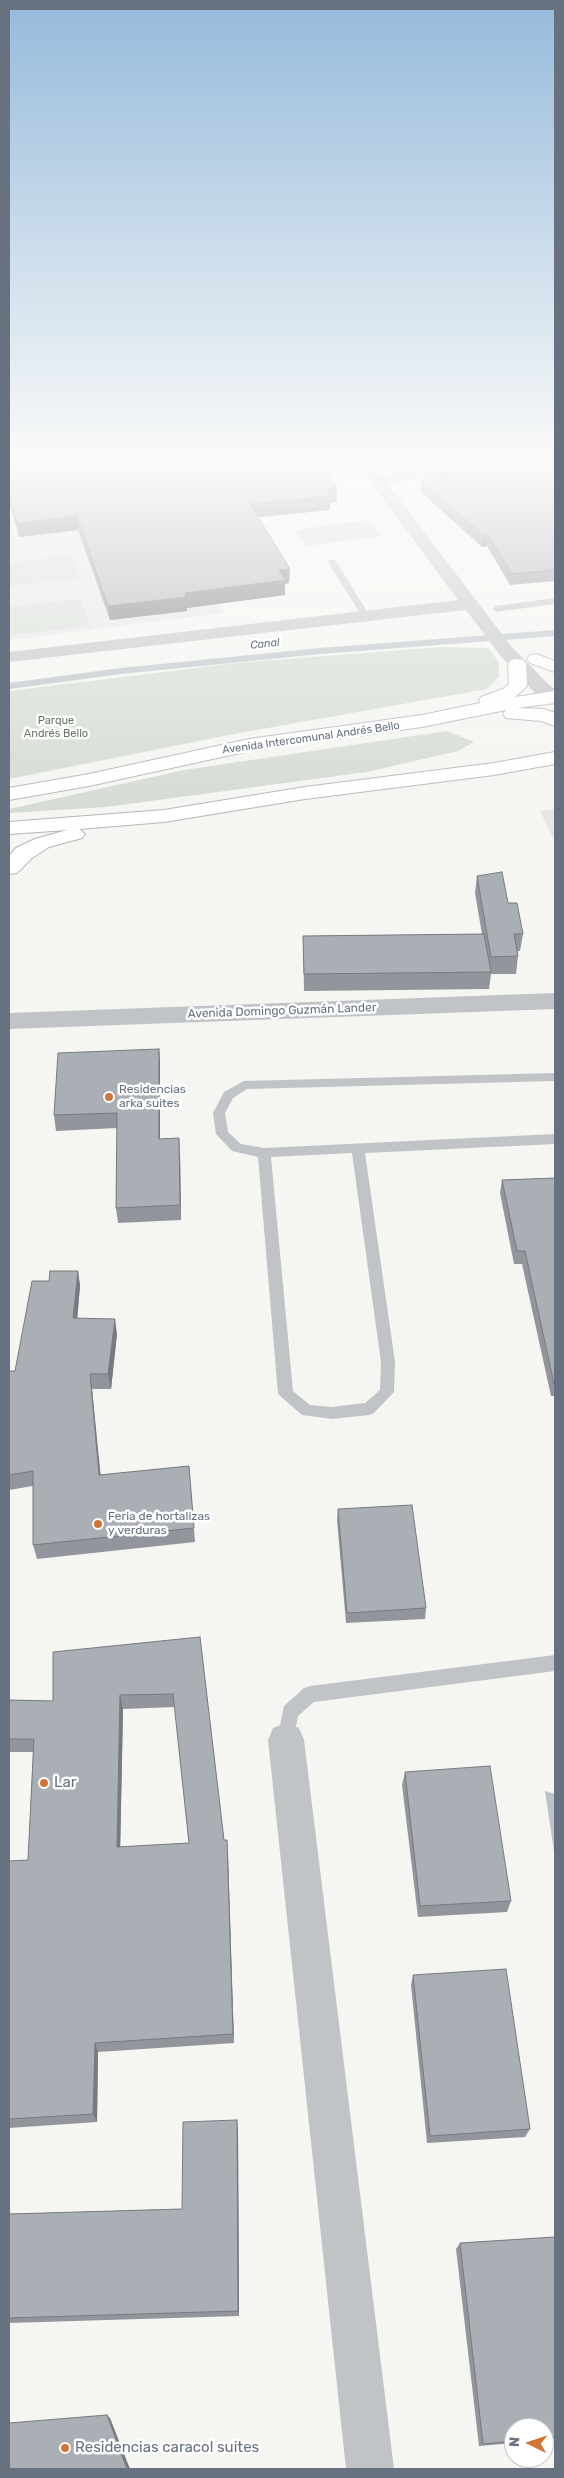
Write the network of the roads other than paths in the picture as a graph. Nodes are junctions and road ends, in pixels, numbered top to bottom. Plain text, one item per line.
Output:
1 (341, 577) edge
2 (449, 577) edge
3 (484, 593) dead end
4 (555, 601) edge
5 (474, 609) junction
6 (366, 616) junction
7 (502, 616) joint
8 (531, 653) joint
9 (9, 657) edge
10 (511, 657) junction
11 (555, 667) edge
12 (555, 692) edge
13 (555, 697) edge
14 (555, 720) edge
15 (422, 721) junction
16 (555, 742) edge
17 (555, 758) edge
18 (446, 774) junction
19 (9, 794) edge
20 (124, 820) junction
21 (9, 828) edge
22 (9, 868) edge
23 (555, 1001) edge
24 (9, 1021) edge
25 (555, 1077) edge
26 (555, 1139) edge
27 (358, 1148) junction
28 (264, 1153) junction
29 (555, 1663) edge
30 (286, 1740) joint
31 (370, 2469) edge

1 - 6 lane
2 - 5 street
3 - 7 street
4 - 7 lane
5 - 6 street
5 - 10 street
6 - 9 street
8 - 11 main road
8 - 12 street
10 - 13 street
10 - 15 main road
13 - 15 main road, Avenida Intercomunal Andrés Bello
14 - 15 main road
15 - 19 main road, Avenida Intercomunal Andrés Bello
16 - 18 main road
17 - 18 main road
18 - 20 main road
20 - 21 main road
20 - 22 main road
23 - 24 street, Avenida Domingo Guzmán Lander
25 - 28 lane
26 - 27 lane
27 - 28 lane
27 - 28 lane
29 - 30 lane
30 - 31 street

